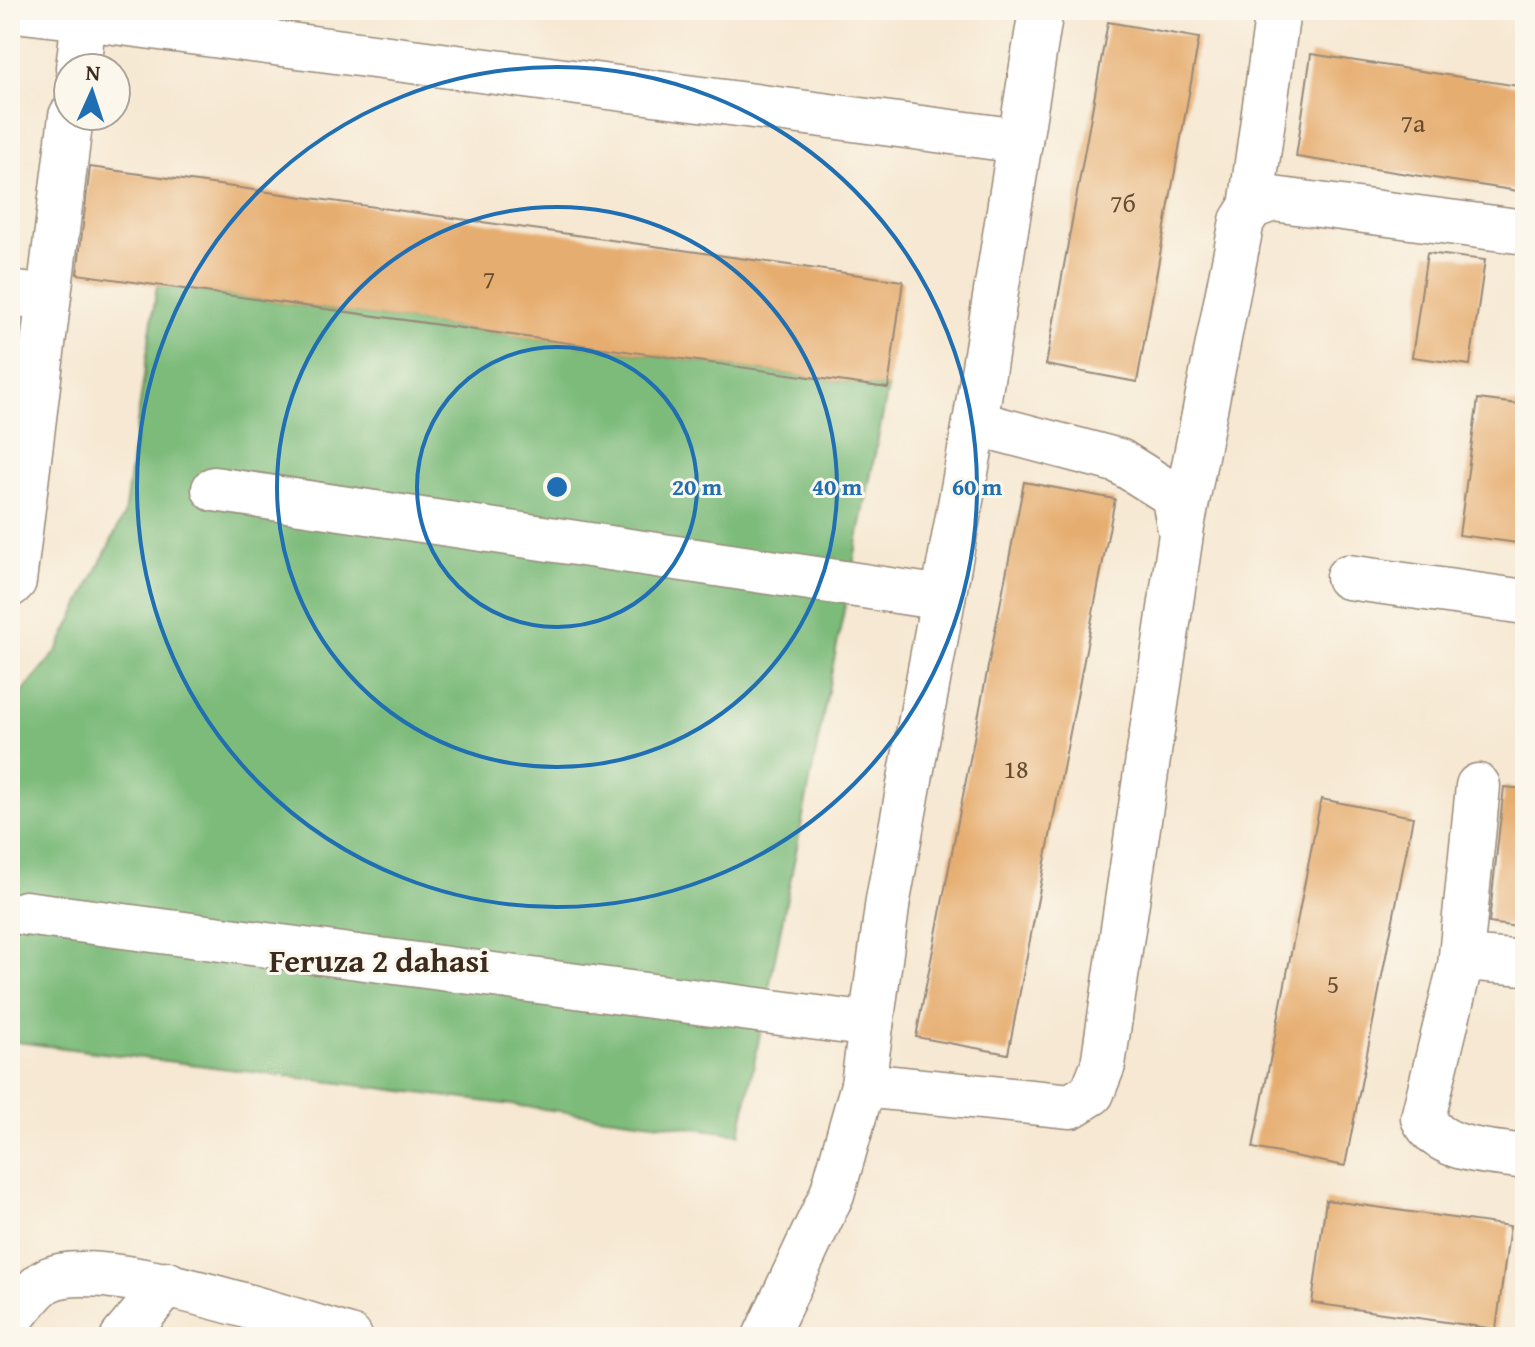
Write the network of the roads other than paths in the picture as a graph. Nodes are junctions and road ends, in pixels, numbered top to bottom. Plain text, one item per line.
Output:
1 (14, 10) edge
2 (1041, 10) edge
3 (1278, 10) edge
4 (85, 14) edge
5 (80, 52) edge
6 (67, 132) edge
7 (1020, 141) junction
8 (1251, 207) junction
9 (1525, 232) edge
10 (29, 296) edge
11 (975, 423) junction
12 (214, 489) dead end
13 (1181, 534) junction
14 (1348, 577) dead end
15 (11, 582) edge
16 (943, 598) junction
17 (1525, 602) edge
18 (1478, 786) dead end
19 (25, 913) dead end
20 (1525, 963) edge
21 (1460, 966) junction
22 (871, 1025) junction
23 (863, 1085) junction
24 (1525, 1157) edge
25 (168, 1284) junction
26 (10, 1319) edge
27 (123, 1337) edge
28 (350, 1337) edge
29 (765, 1337) edge

1 - 4 lane
2 - 7 lane
3 - 8 lane
4 - 5 lane
4 - 7 lane
6 - 10 lane
7 - 11 lane
8 - 9 lane
8 - 13 lane
10 - 15 lane
11 - 13 lane
11 - 16 lane
12 - 16 lane
13 - 23 lane
14 - 17 lane
16 - 22 lane
18 - 21 lane
19 - 22 lane
20 - 21 lane
21 - 24 lane
22 - 23 lane
23 - 29 lane
25 - 26 lane
25 - 27 lane
25 - 28 lane

